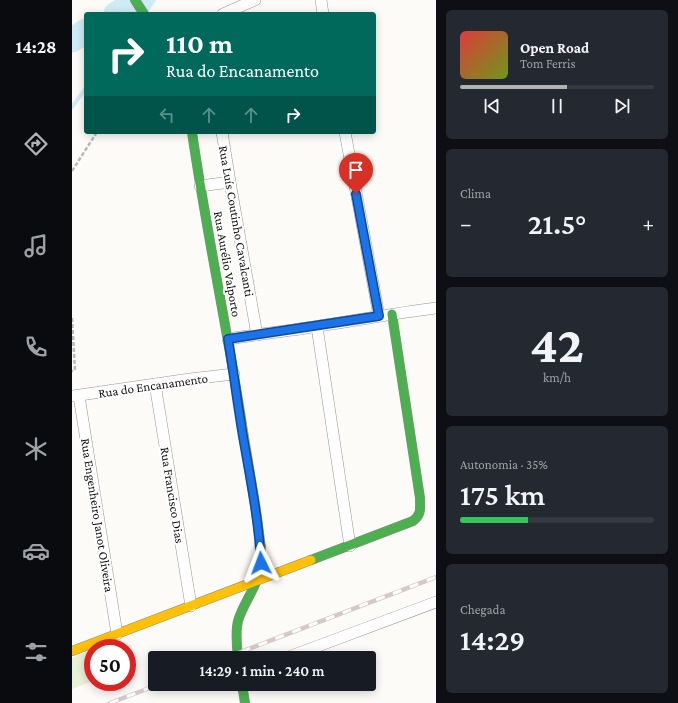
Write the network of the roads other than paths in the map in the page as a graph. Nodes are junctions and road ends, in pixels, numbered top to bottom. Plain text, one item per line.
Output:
1 (135, 0) edge
2 (255, 0) edge
3 (321, 0) edge
4 (143, 12) edge
5 (228, 12) edge
6 (323, 12) edge
7 (192, 134) edge
8 (222, 134) edge
9 (345, 134) edge
10 (230, 182) junction
11 (200, 186) junction
12 (436, 308) edge
13 (392, 314) junction
14 (379, 316) junction
15 (317, 326) junction
16 (257, 335) junction
17 (228, 339) junction
18 (234, 374) junction
19 (155, 384) junction
20 (75, 396) edge
21 (350, 546) junction
22 (256, 582) junction
23 (436, 602) edge
24 (190, 606) junction
25 (117, 634) junction
26 (72, 651) edge
27 (237, 651) edge
28 (305, 651) edge
29 (243, 691) edge
30 (245, 703) edge

1 - 4 street
2 - 5 street
3 - 6 street
7 - 11 street, Rua Aurélio Valporto
8 - 10 street, Rua Luís Coutinho Cavalcanti
9 - 14 street
10 - 11 street
10 - 16 street, Rua Luís Coutinho Cavalcanti
11 - 17 street, Rua Aurélio Valporto
12 - 13 street
13 - 14 street
13 - 21 street
14 - 15 street
15 - 16 street
15 - 21 street
16 - 17 street
17 - 18 street, Rua Aurélio Valporto
18 - 19 street, Rua do Encanamento
18 - 22 street, Rua Aurélio Valporto
19 - 20 street, Rua do Encanamento
19 - 24 street, Rua Francisco Dias
20 - 25 street, Rua Engenheiro Janot Oliveira
21 - 22 street
22 - 24 street
22 - 27 street, Rua Aurélio Valporto
23 - 28 street
24 - 25 street
25 - 26 street
29 - 30 street

